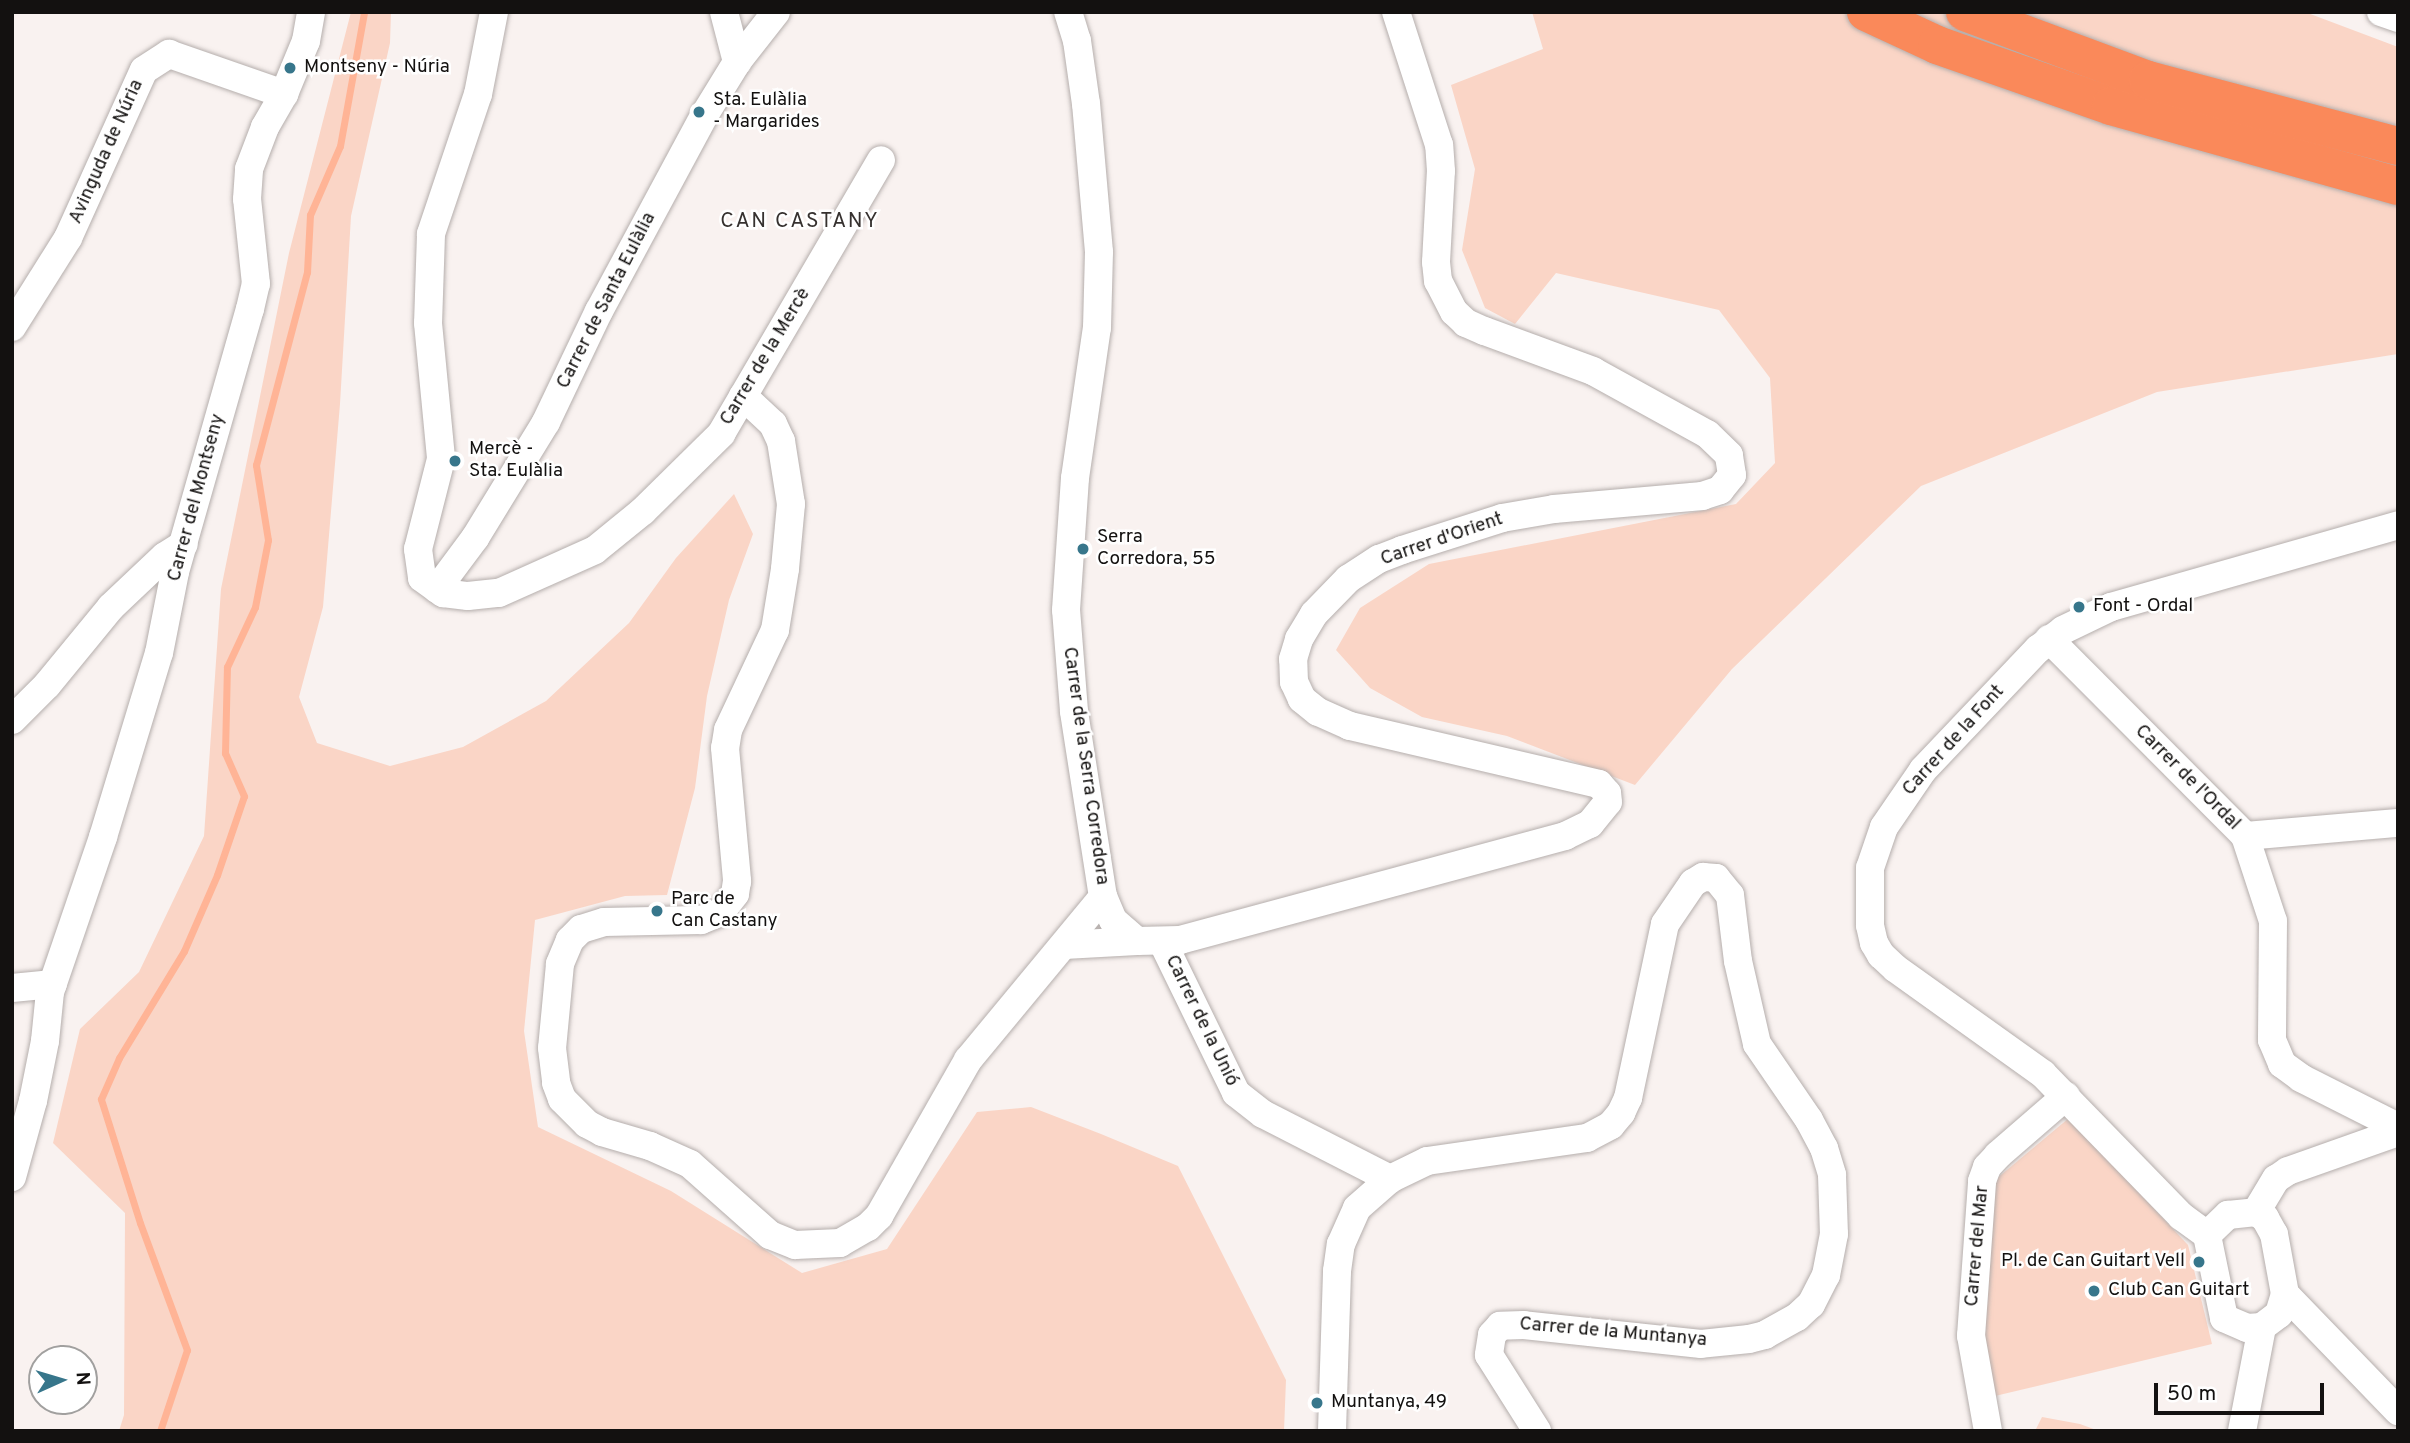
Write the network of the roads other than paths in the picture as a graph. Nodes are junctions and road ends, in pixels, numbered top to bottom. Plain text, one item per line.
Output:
1 (311, 12) edge
2 (494, 12) edge
3 (724, 12) edge
4 (776, 12) edge
5 (1068, 12) edge
6 (1396, 12) edge
7 (1866, 12) edge
8 (1965, 12) edge
9 (2381, 12) edge
10 (2398, 18) edge
11 (737, 62) junction
12 (284, 94) junction
13 (2398, 146) edge
14 (881, 160) dead end
15 (2398, 186) edge
16 (12, 327) edge
17 (743, 396) junction
18 (2398, 525) edge
19 (184, 544) junction
20 (438, 589) junction
21 (2049, 639) junction
22 (12, 720) edge
23 (2398, 823) edge
24 (2245, 836) junction
25 (1103, 897) junction
26 (1150, 941) junction
27 (1064, 946) junction
28 (53, 984) junction
29 (12, 988) edge
30 (2066, 1096) junction
31 (2398, 1130) edge
32 (12, 1177) edge
33 (1390, 1179) junction
34 (2256, 1212) junction
35 (2207, 1235) junction
36 (2285, 1293) junction
37 (2262, 1327) junction
38 (2398, 1410) edge
39 (1332, 1431) edge
40 (1537, 1431) edge
41 (1988, 1431) edge
42 (2242, 1431) edge

1 - 12 street, Carrer del Montseny
2 - 20 street
3 - 11 street
4 - 11 street, Carrer de Santa Eulàlia
5 - 25 street, Carrer de la Serra Corredora
6 - 26 street, Carrer d'Orient
7 - 15 highway
8 - 13 highway
9 - 10 street
11 - 20 street, Carrer de Santa Eulàlia
12 - 16 street, Avinguda de Núria
12 - 19 street, Carrer del Montseny
14 - 17 street, Carrer de la Mercè
17 - 20 street, Carrer de la Mercè
17 - 27 street, Carrer de la Serra Corredora
18 - 21 street, Carrer de la Font
19 - 22 street
19 - 28 street, Carrer del Montseny
21 - 24 street, Carrer de l'Ordal
21 - 30 street, Carrer de la Font
23 - 24 street
24 - 31 street, Carrer de l'Ordal
25 - 26 street
25 - 27 street, Carrer de la Serra Corredora
26 - 27 street, Carrer d'Orient
26 - 33 street, Carrer de la Unió
28 - 29 street
28 - 32 street, Carrer del Montseny
30 - 35 street, Carrer de la Font
30 - 41 street, Carrer del Mar
31 - 34 street
33 - 39 street, Carrer de la Muntanya
33 - 40 street, Carrer de la Muntanya
34 - 35 street
34 - 36 street
35 - 37 street
36 - 37 street
36 - 38 street
37 - 42 street

